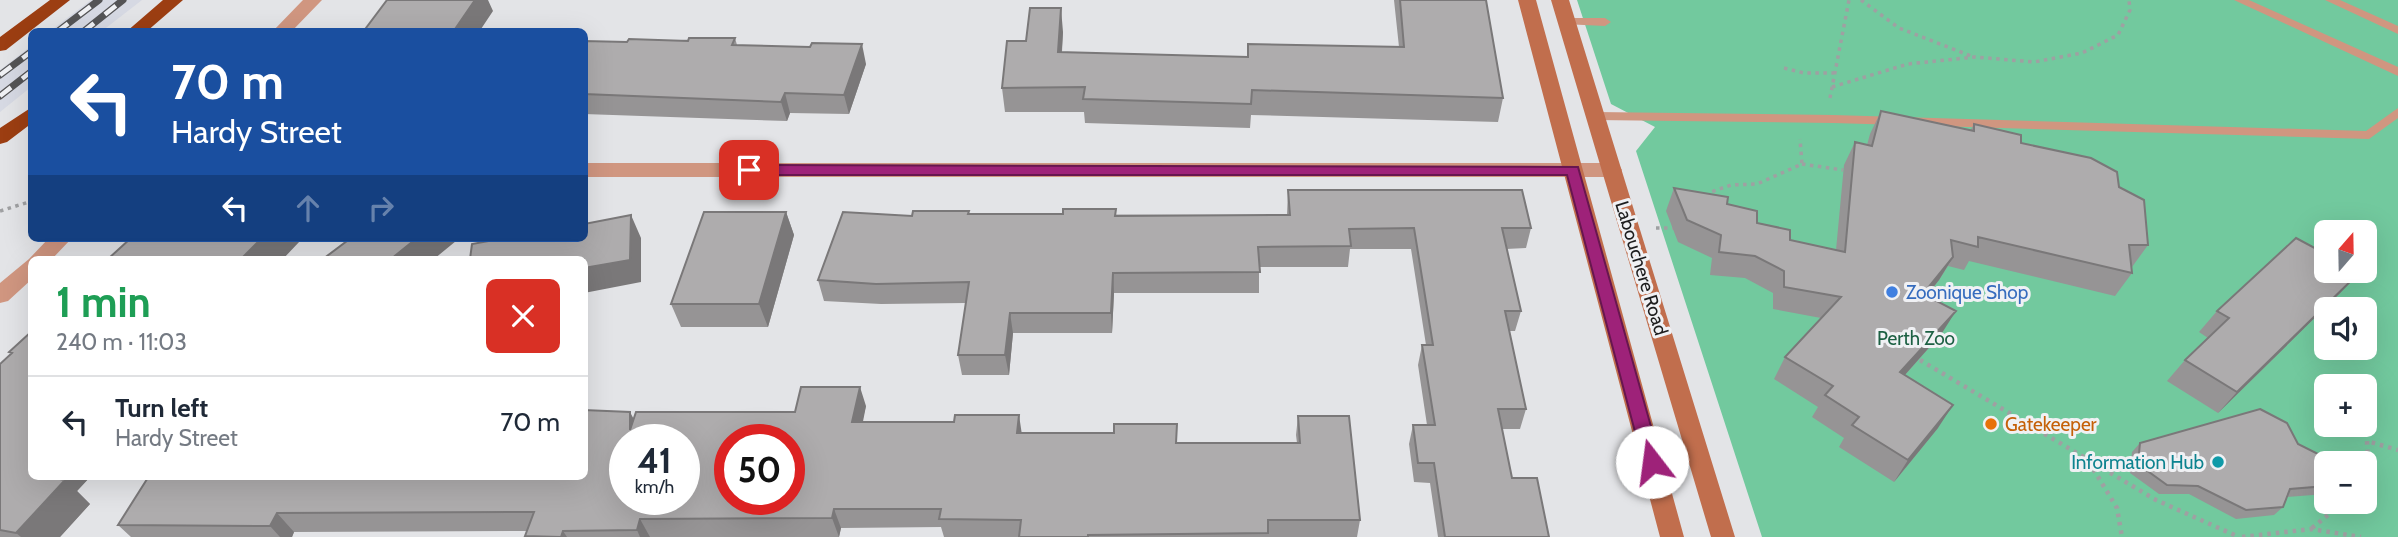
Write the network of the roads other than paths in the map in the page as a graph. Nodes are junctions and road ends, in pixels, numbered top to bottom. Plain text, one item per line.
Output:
1 (61, 0) edge
2 (174, 0) edge
3 (313, 0) edge
4 (1527, 0) edge
5 (1560, 0) edge
6 (2240, 0) edge
7 (2331, 0) edge
8 (1567, 22) junction
9 (1605, 22) dead end
10 (139, 28) edge
11 (284, 28) edge
12 (2398, 30) edge
13 (0, 46) edge
14 (2398, 72) edge
15 (2398, 113) edge
16 (28, 116) edge
17 (1596, 116) junction
18 (0, 138) edge
19 (588, 170) edge
20 (1573, 170) junction
21 (1612, 170) junction
22 (58, 242) edge
23 (42, 256) edge
24 (28, 270) edge
25 (0, 295) edge
26 (1672, 537) edge
27 (1723, 537) edge

1 - 13 highway
2 - 10 highway
3 - 11 street
4 - 20 main road, Labouchere Road
5 - 8 main road, Labouchere Road
6 - 14 lane
7 - 12 lane
8 - 9 lane
8 - 17 main road, Labouchere Road
15 - 17 lane
16 - 18 highway
17 - 21 main road, Labouchere Road
19 - 20 street
20 - 21 street
20 - 26 main road, Labouchere Road
21 - 27 main road, Labouchere Road
22 - 23 street
24 - 25 street

